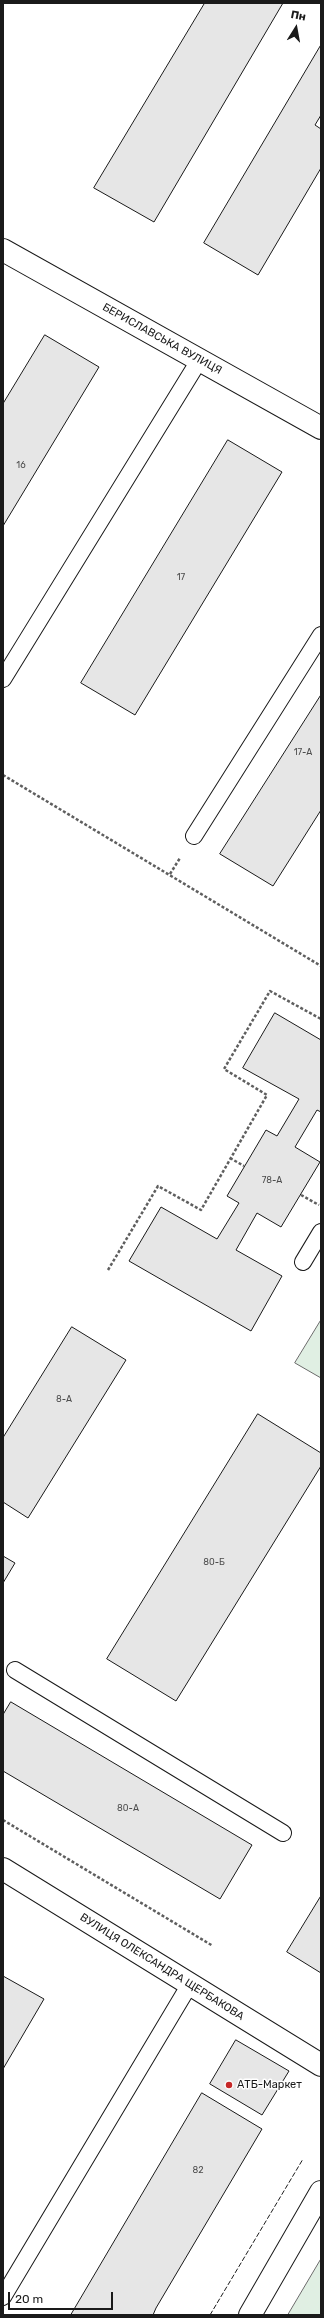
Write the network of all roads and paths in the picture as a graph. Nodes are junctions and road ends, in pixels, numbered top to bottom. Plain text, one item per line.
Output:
1 (3, 250) edge
2 (200, 360) junction
3 (321, 428) edge
4 (321, 635) edge
5 (3, 679) edge
6 (3, 775) edge
7 (194, 836) dead end
8 (321, 966) edge
9 (321, 1019) edge
10 (230, 1158) junction
11 (244, 1166) dead end
12 (301, 1194) dead end
13 (321, 1206) edge
14 (321, 1232) edge
15 (303, 1262) dead end
16 (108, 1270) dead end
17 (15, 1670) dead end
18 (3, 1820) edge
19 (283, 1833) dead end
20 (3, 1869) edge
21 (213, 1946) dead end
22 (190, 1984) junction
23 (321, 2064) edge
24 (321, 2192) edge
25 (3, 2297) edge
26 (250, 2315) edge

1 - 2 street, БЕРИСЛАВСЬКА ВУЛИЦЯ
2 - 3 street, БЕРИСЛАВСЬКА ВУЛИЦЯ
2 - 5 lane
4 - 7 lane
6 - 8 path
9 - 10 path
10 - 11 path
10 - 16 path
12 - 13 path
14 - 15 lane
17 - 19 lane
18 - 21 path
20 - 22 street, ВУЛИЦЯ ОЛЕКСАНДРА ЩЕРБАКОВА
22 - 23 street, ВУЛИЦЯ ОЛЕКСАНДРА ЩЕРБАКОВА
22 - 25 lane
24 - 26 street

